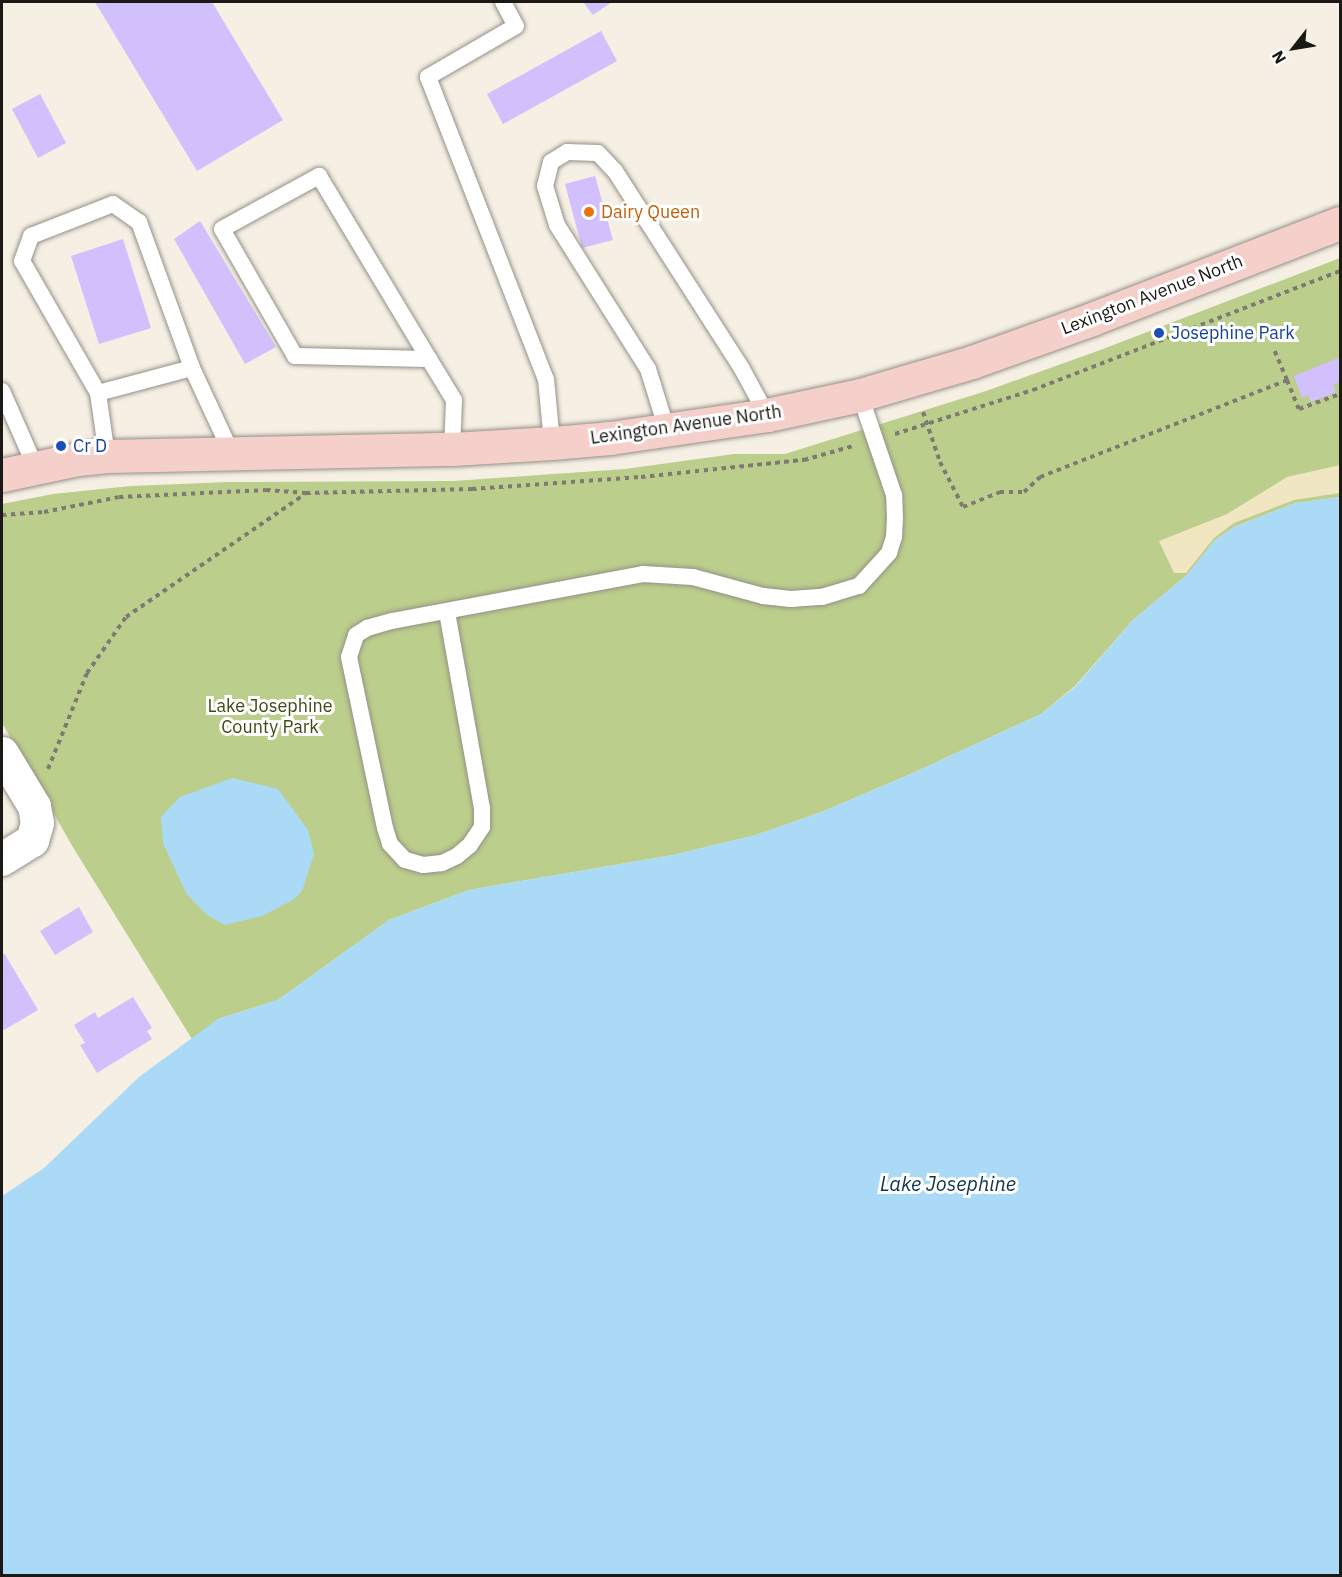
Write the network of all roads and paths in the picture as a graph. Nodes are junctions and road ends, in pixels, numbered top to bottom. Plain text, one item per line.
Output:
1 (503, 2) edge
2 (1341, 223) edge
3 (1274, 349) dead end
4 (429, 358) junction
5 (192, 368) junction
6 (1287, 380) junction
7 (2, 391) edge
8 (98, 393) junction
9 (1341, 394) edge
10 (860, 395) junction
11 (922, 412) dead end
12 (767, 415) junction
13 (668, 430) junction
14 (552, 443) junction
15 (452, 449) junction
16 (231, 452) junction
17 (108, 456) junction
18 (36, 468) junction
19 (2, 475) edge
20 (306, 493) dead end
21 (447, 612) junction
22 (2, 753) edge
23 (34, 806) junction
24 (2, 859) edge

1 - 14 lane
2 - 10 main road, Lexington Avenue North
3 - 6 path
4 - 4 lane
4 - 15 lane
5 - 8 lane
5 - 8 lane
5 - 16 lane
6 - 9 path
6 - 11 path
7 - 18 lane
8 - 17 lane
10 - 12 main road, Lexington Avenue North
10 - 21 lane
12 - 13 main road, Lexington Avenue North
12 - 13 lane
13 - 14 main road, Lexington Avenue North
14 - 15 main road, Lexington Avenue North
15 - 16 main road, Lexington Avenue North
16 - 17 main road, Lexington Avenue North
17 - 18 main road, Lexington Avenue North
18 - 19 main road, Lexington Avenue North
20 - 23 path
21 - 21 lane
22 - 23 street
23 - 24 street

